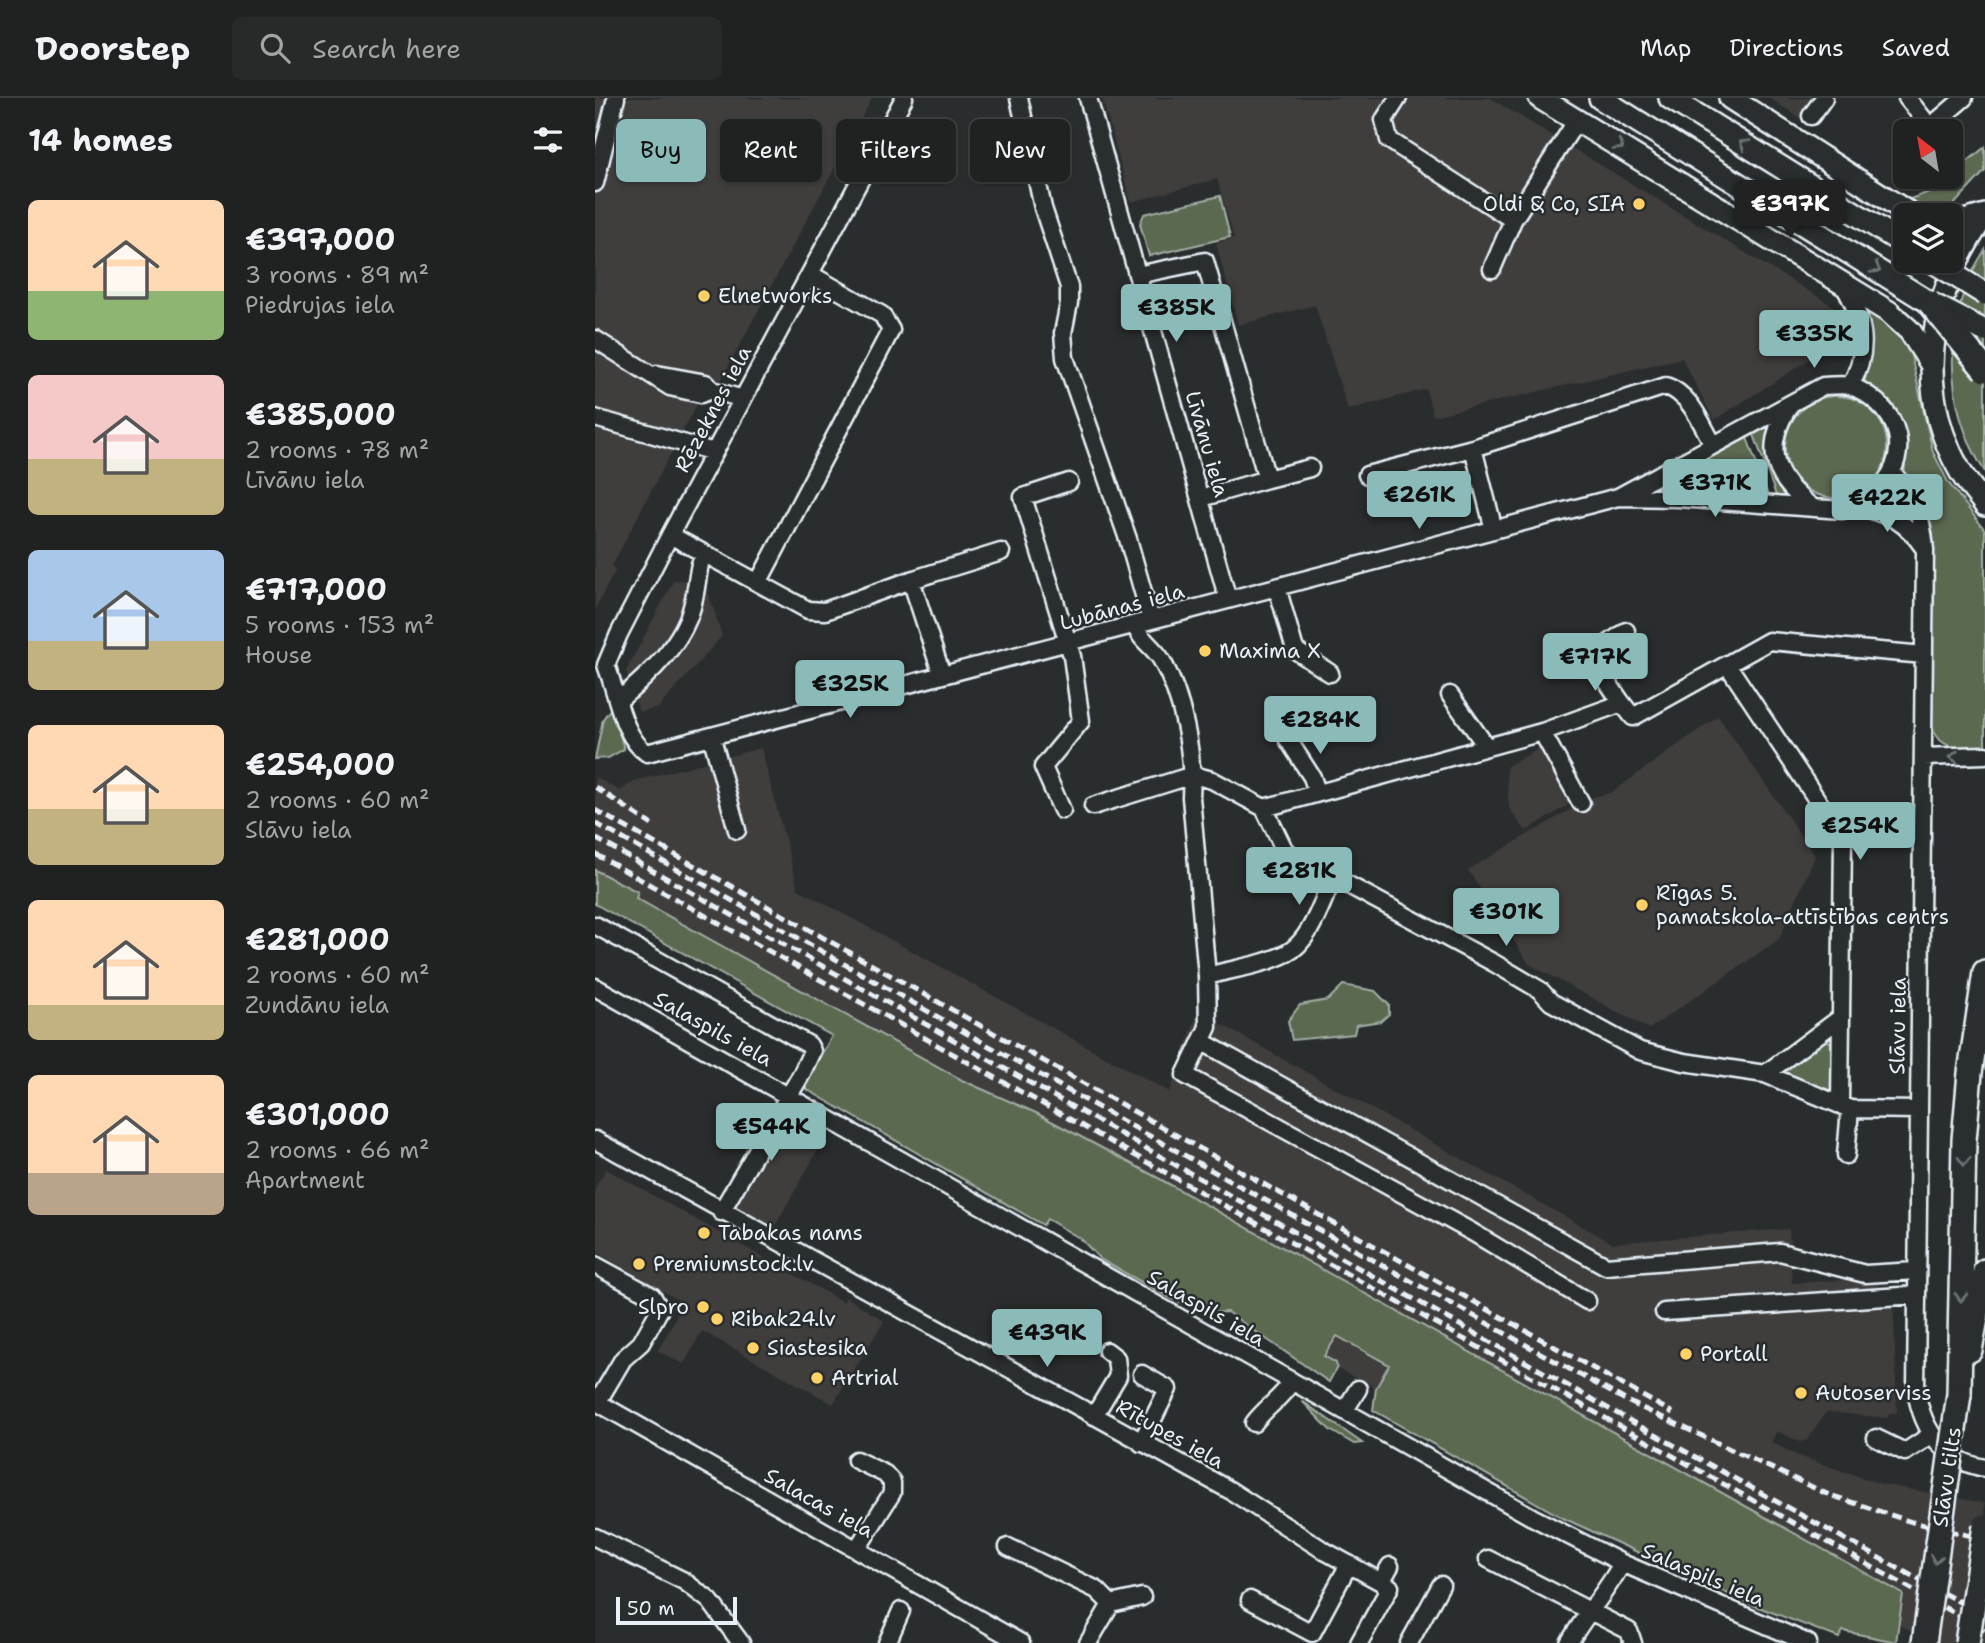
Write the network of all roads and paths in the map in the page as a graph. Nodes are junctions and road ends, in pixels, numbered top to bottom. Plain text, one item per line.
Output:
1 (615, 98) edge
2 (904, 98) edge
3 (1019, 98) edge
4 (1088, 98) edge
5 (1398, 98) edge
6 (1540, 98) edge
7 (1600, 98) edge
8 (1670, 98) edge
9 (1730, 98) edge
10 (1824, 98) edge
11 (1907, 98) edge
12 (1964, 98) edge
13 (1811, 116) dead end
14 (1577, 120) junction
15 (595, 183) edge
16 (1893, 203) edge
17 (1985, 215) edge
18 (1513, 220) junction
19 (1963, 221) edge
20 (1893, 237) edge
21 (1492, 269) dead end
22 (1951, 273) edge
23 (810, 274) junction
24 (1137, 275) junction
25 (1843, 284) junction
26 (1985, 294) edge
27 (1930, 303) junction
28 (1985, 331) edge
29 (595, 339) edge
30 (1931, 364) junction
31 (1985, 370) edge
32 (1850, 386) junction
33 (743, 399) junction
34 (1791, 403) junction
35 (595, 418) edge
36 (1713, 444) junction
37 (1473, 448) junction
38 (714, 452) junction
39 (1310, 468) dead end
40 (1892, 472) junction
41 (1367, 475) dead end
42 (1267, 479) junction
43 (1069, 482) dead end
44 (1618, 497) junction
45 (1201, 498) junction
46 (1858, 505) junction
47 (1985, 505) edge
48 (1812, 508) junction
49 (1495, 530) junction
50 (670, 535) junction
51 (1925, 550) junction
52 (1002, 552) dead end
53 (700, 564) dead end
54 (911, 580) junction
55 (758, 583) junction
56 (1277, 587) junction
57 (1228, 600) junction
58 (1151, 620) junction
59 (1135, 625) junction
60 (1626, 631) dead end
61 (1068, 643) junction
62 (1924, 655) junction
63 (601, 663) edge
64 (1727, 664) junction
65 (1330, 673) dead end
66 (942, 676) junction
67 (1450, 695) dead end
68 (619, 700) junction
69 (1622, 703) junction
70 (1542, 732) junction
71 (712, 738) junction
72 (1287, 738) dead end
73 (1486, 746) junction
74 (638, 748) joint
75 (1985, 755) edge
76 (1923, 757) junction
77 (1193, 775) junction
78 (1317, 792) junction
79 (1581, 803) dead end
80 (1093, 806) dead end
81 (1264, 808) junction
82 (1062, 810) dead end
83 (737, 830) dead end
84 (1333, 878) junction
85 (595, 925) edge
86 (1985, 972) edge
87 (1207, 976) junction
88 (595, 986) edge
89 (1839, 1019) junction
90 (1201, 1041) junction
91 (1765, 1074) junction
92 (788, 1095) junction
93 (1845, 1107) junction
94 (1918, 1110) junction
95 (595, 1140) edge
96 (1846, 1155) dead end
97 (721, 1212) junction
98 (595, 1265) edge
99 (1985, 1271) edge
100 (1916, 1272) junction
101 (1916, 1295) junction
102 (1587, 1301) dead end
103 (1664, 1312) dead end
104 (1107, 1352) dead end
105 (1142, 1374) dead end
106 (1292, 1381) junction
107 (1358, 1389) dead end
108 (1959, 1394) junction
109 (596, 1402) edge
110 (1345, 1410) junction
111 (1094, 1416) junction
112 (1254, 1423) dead end
113 (1931, 1435) junction
114 (1876, 1438) dead end
115 (1140, 1443) junction
116 (856, 1460) dead end
117 (1985, 1468) edge
118 (1985, 1526) edge
119 (595, 1537) edge
120 (1008, 1547) dead end
121 (857, 1549) junction
122 (1488, 1559) dead end
123 (1622, 1563) junction
124 (1349, 1564) junction
125 (1390, 1566) dead end
126 (1385, 1585) junction
127 (1439, 1589) dead end
128 (1142, 1597) dead end
129 (1250, 1600) dead end
130 (1111, 1604) junction
131 (901, 1611) dead end
132 (1587, 1611) junction
133 (739, 1643) edge
134 (887, 1643) edge
135 (1021, 1643) edge
136 (1088, 1643) edge
137 (1359, 1643) edge
138 (1409, 1643) edge
139 (1569, 1643) edge
140 (1633, 1643) edge
141 (1808, 1643) edge
142 (1924, 1643) edge
143 (1967, 1643) edge

1 - 15 street
2 - 23 street, Rēzeknes iela
3 - 58 street
4 - 24 street, Līvānu iela
5 - 18 street
6 - 14 main road
7 -> 27 main road
20 -> 8 main road
9 - 16 main road
10 - 13 street
11 - 12 street
14 - 18 street
14 -> 25 main road
17 - 19 main road
17 - 30 main road
18 - 21 street
22 - 26 main road, bridge
23 - 33 street, Rēzeknes iela
23 - 55 street
24 - 42 street
24 - 45 street, Līvānu iela
25 - 30 main road
25 - 32 street
27 - 28 main road, bridge
27 - 31 highway, bridge
29 - 33 street
30 - 47 main road
32 - 34 street
32 - 40 street
33 - 38 street, Rēzeknes iela
34 - 36 street, Lubānas iela
34 - 48 street
35 - 38 street
36 - 37 street
36 - 44 street, Lubānas iela
37 - 41 street
37 - 49 street
38 - 50 street, Rēzeknes iela
39 - 42 street
40 - 46 street
40 - 51 street, Slāvu iela
42 - 45 street
43 - 61 street
44 - 48 street, Lubānas iela
44 - 49 street, Lubānas iela
45 - 57 street, Līvānu iela
46 - 48 street
46 - 51 street
49 - 56 street, Lubānas iela
50 - 55 street
50 - 63 street, Rēzeknes iela
51 - 62 street, Slāvu iela
52 - 54 street
53 - 68 street
54 - 55 street
54 - 66 street
56 - 57 street, Lubānas iela
56 - 65 street
57 - 58 street, Lubānas iela
58 - 59 street, Lubānas iela
59 - 61 street, Lubānas iela
59 - 77 street
60 - 69 street
61 - 66 street, Lubānas iela
61 - 82 street
62 - 64 street
62 - 76 street, Slāvu iela
63 - 68 street, Rēzeknes iela
64 - 69 street
64 - 89 street
66 - 71 street, Lubānas iela
67 - 73 street
68 - 74 street, Rēzeknes iela
69 - 70 street
70 - 73 street
70 - 79 street
71 - 74 street, Lubānas iela
71 - 83 street
72 - 78 street
73 - 78 street
75 -> 76 street
76 - 94 street, Slāvu iela
77 - 80 street
77 - 81 street
77 - 87 street
78 - 81 street
81 - 84 street
84 - 87 street
84 - 91 street
85 - 92 street
86 -> 108 highway
87 - 90 street
88 - 92 street, Salaspils iela
89 - 91 street
89 - 93 street
90 - 100 street
90 - 102 street
91 - 93 street
92 - 97 street
92 - 106 street, Salaspils iela
93 - 94 street
93 - 96 street
94 - 100 street, Slāvu iela
95 - 97 street, Rītupes iela
97 - 111 street, Rītupes iela
98 - 109 street
99 - 108 highway, Slāvu tilts
100 - 101 street, Slāvu iela
101 - 103 street
101 - 113 street, Slāvu iela
104 - 111 street
105 - 115 street
106 - 110 street, Salaspils iela
106 - 112 street
107 - 110 street
108 -> 142 highway, Slāvu tilts, bridge
109 - 121 street, Salacas iela
110 - 123 street, Salaspils iela
111 - 115 street, Rītupes iela
113 - 114 street
113 - 117 street, Slāvu iela
115 - 124 street, Rītupes iela
116 - 121 street
118 - 143 highway, bridge
119 - 133 street
120 - 130 street
121 - 135 street, Salacas iela
122 - 132 street
123 - 132 street
123 - 141 street, Salaspils iela
124 - 126 street, Rītupes iela
124 - 129 street
125 - 126 street
126 - 137 street
127 - 138 street
128 - 130 street
130 - 136 street
131 - 134 street
132 - 139 street
132 - 140 street

